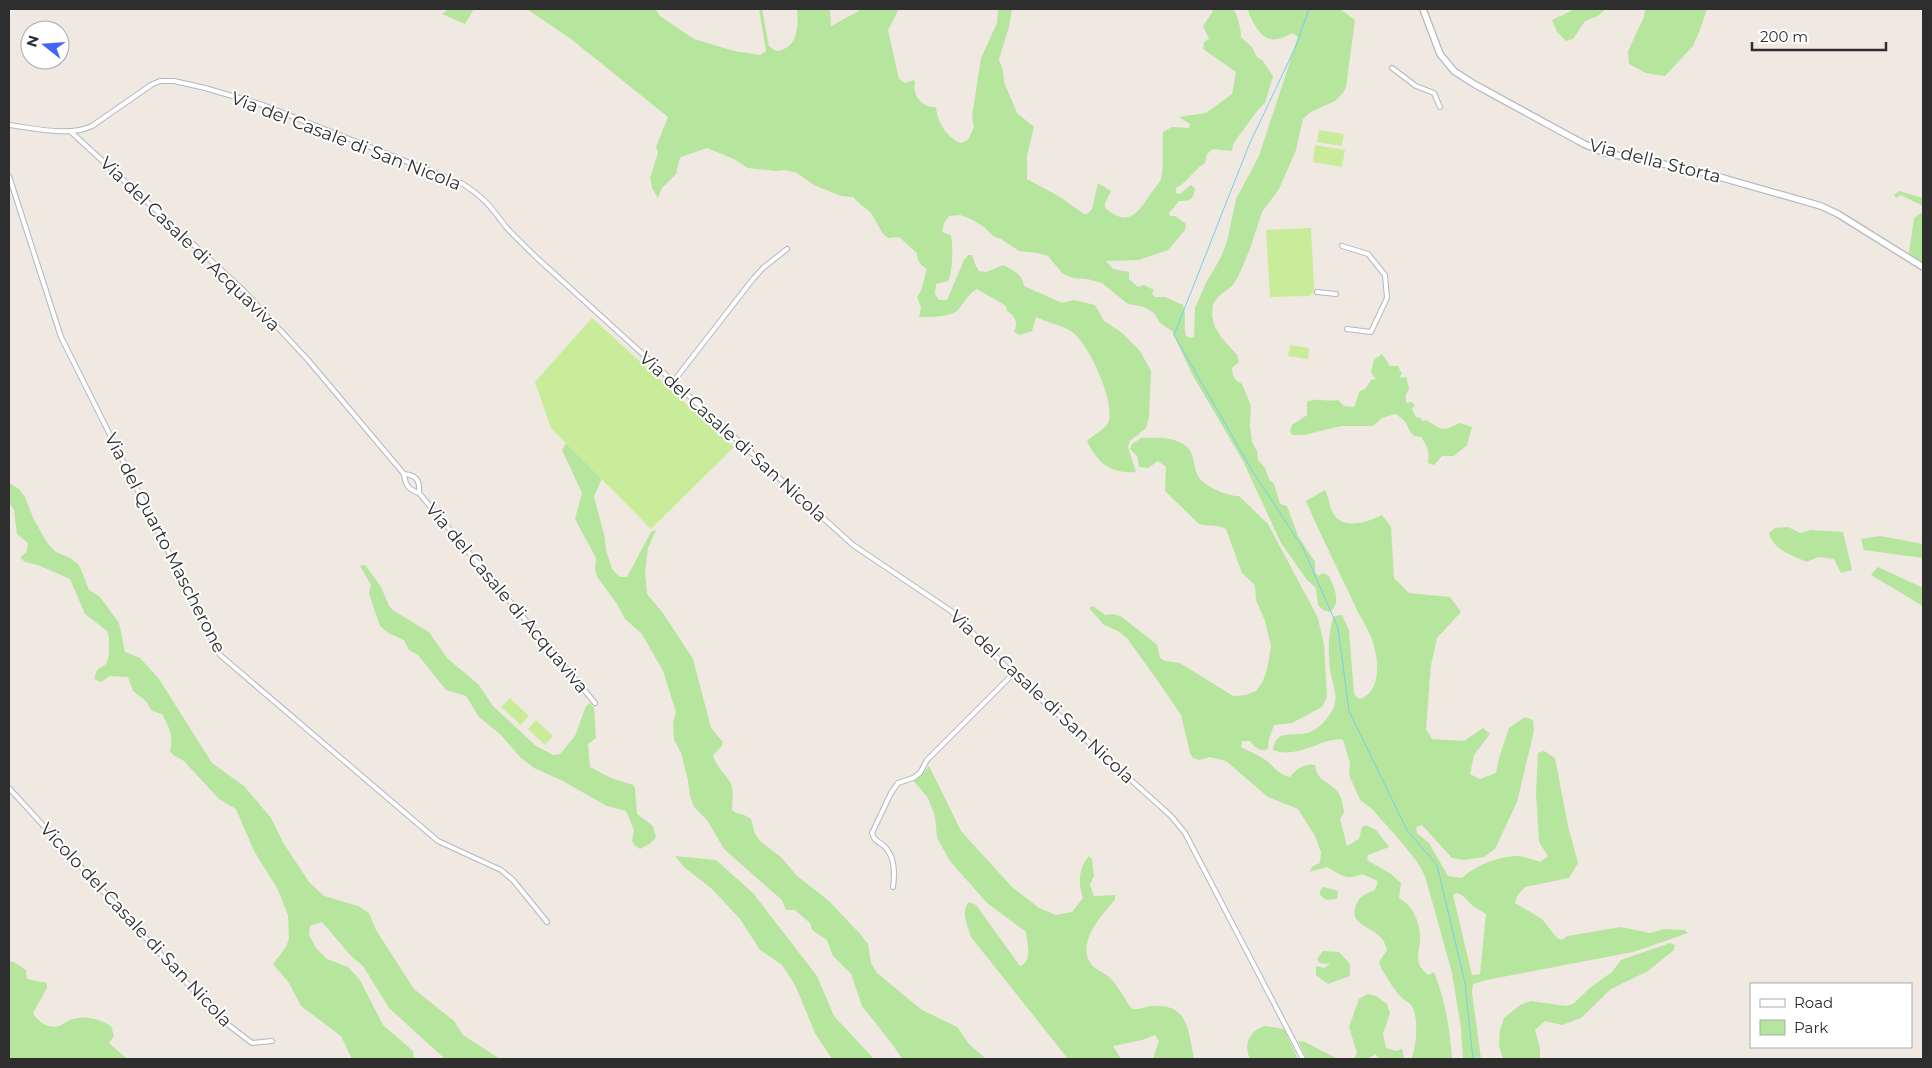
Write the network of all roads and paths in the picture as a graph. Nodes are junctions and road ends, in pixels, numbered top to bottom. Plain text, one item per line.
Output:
1 (1423, 9) edge
2 (1392, 68) dead end
3 (1440, 107) dead end
4 (9, 125) edge
5 (70, 131) junction
6 (9, 176) edge
7 (1342, 246) dead end
8 (787, 249) dead end
9 (1923, 267) edge
10 (1317, 292) dead end
11 (1336, 294) dead end
12 (1347, 329) dead end
13 (673, 382) junction
14 (404, 474) junction
15 (419, 493) junction
16 (1013, 674) junction
17 (594, 703) dead end
18 (9, 788) edge
19 (893, 887) dead end
20 (547, 922) dead end
21 (272, 1041) dead end
22 (1303, 1059) edge

1 - 9 main road, Via della Storta
2 - 3 street
4 - 5 street, Via del Casale di San Nicola
5 - 13 street, Via del Casale di San Nicola
5 - 14 street, Via del Casale di Acquaviva
6 - 20 street, Via del Quarto Mascherone
7 - 12 street
8 - 13 street
10 - 11 street
13 - 16 street, Via del Casale di San Nicola
14 - 15 street, Via del Casale di Acquaviva
14 - 15 street, Via del Casale di Acquaviva
15 - 17 street, Via del Casale di Acquaviva
16 - 19 street
16 - 22 street, Via del Casale di San Nicola
18 - 21 street, Vicolo del Casale di San Nicola

